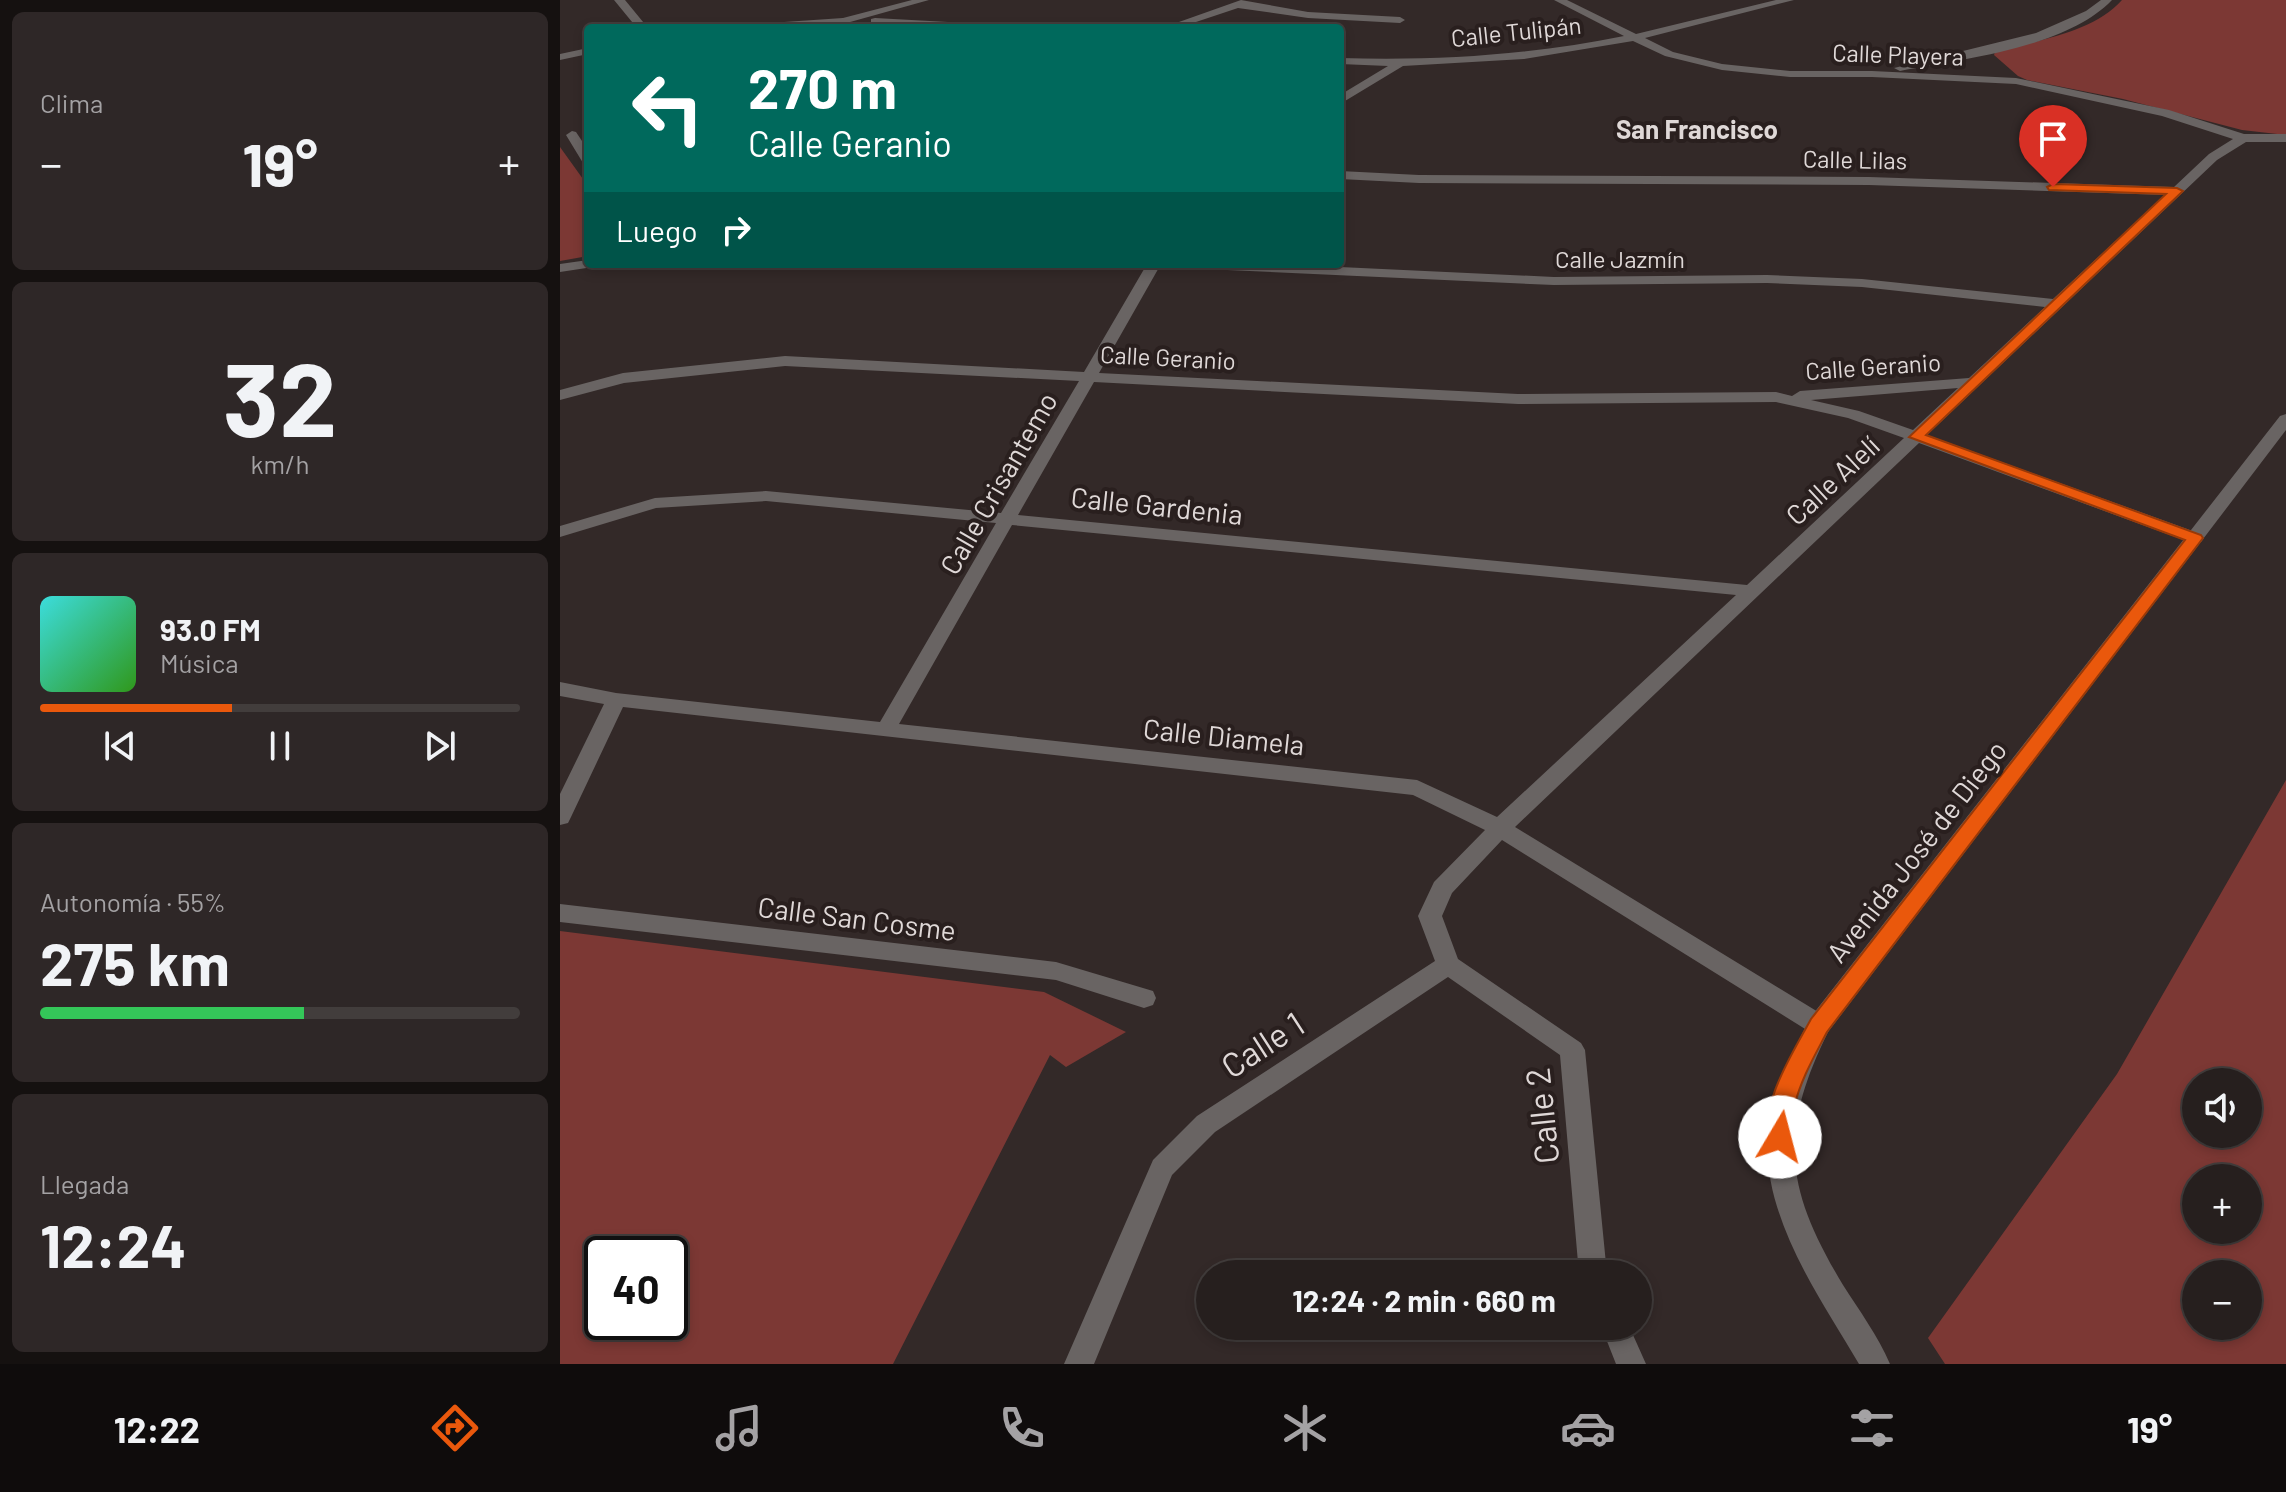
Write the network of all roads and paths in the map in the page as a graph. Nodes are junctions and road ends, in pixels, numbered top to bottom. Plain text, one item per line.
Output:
1 (619, 0) edge
2 (924, 0) edge
3 (1253, 0) edge
4 (1559, 0) edge
5 (1789, 0) edge
6 (2107, 0) edge
7 (1238, 5) junction
8 (892, 15) junction
9 (1400, 20) dead end
10 (640, 24) edge
11 (799, 24) edge
12 (969, 24) edge
13 (1179, 24) edge
14 (1632, 38) junction
15 (1984, 51) junction
16 (584, 52) edge
17 (560, 57) edge
18 (1344, 61) edge
19 (1995, 61) dead end
20 (1399, 64) junction
21 (2005, 71) dead end
22 (1872, 74) junction
23 (2016, 81) junction
24 (1344, 98) edge
25 (566, 136) edge
26 (2243, 138) junction
27 (2286, 138) edge
28 (584, 156) edge
29 (1344, 175) edge
30 (2177, 191) junction
31 (584, 265) edge
32 (560, 268) edge
33 (1152, 268) edge
34 (1270, 268) edge
35 (2057, 304) junction
36 (1091, 377) junction
37 (1974, 382) junction
38 (560, 395) edge
39 (1776, 397) junction
40 (2286, 419) edge
41 (1916, 437) junction
42 (1007, 518) junction
43 (560, 532) edge
44 (2195, 538) junction
45 (1752, 591) junction
46 (560, 689) edge
47 (616, 700) junction
48 (886, 729) junction
49 (560, 817) edge
50 (1500, 828) junction
51 (560, 913) edge
52 (1448, 965) junction
53 (1144, 998) dead end
54 (1819, 1025) junction
55 (1592, 1260) edge
56 (1621, 1340) edge
57 (1079, 1364) edge
58 (1631, 1364) edge
59 (1875, 1364) edge

1 - 10 street
2 - 8 street
3 - 7 street
4 - 14 street, Calle Playera
5 - 14 street, Calle Tulipán
6 - 15 street
7 - 9 street
7 - 13 street
8 - 11 street
8 - 12 street
14 - 20 street, Calle Tulipán
14 - 22 street, Calle Playera
15 - 19 street
15 - 22 street
16 - 17 street
18 - 20 street, Calle Tulipán
20 - 24 street
21 - 23 street
22 - 23 street, Calle Playera
23 - 26 street, Calle Playera
25 - 28 street
26 - 27 street
26 - 30 street, Calle Alelí
29 - 30 street, Calle Lilas
30 - 35 street, Calle Alelí
31 - 32 street
33 - 36 street, Calle Crisantemo
34 - 35 street, Calle Jazmín
35 - 37 street, Calle Alelí
36 - 38 street, Calle Geranio
36 - 39 street, Calle Geranio
36 - 42 street, Calle Crisantemo
37 - 39 street, Calle Geranio
37 - 41 street, Calle Alelí
39 - 41 street, Calle Geranio
40 - 44 street, Avenida José de Diego
41 - 44 street, Calle Geranio
41 - 45 street, Calle Alelí
42 - 43 street, Calle Gardenia
42 - 45 street, Calle Gardenia
42 - 48 street, Calle Crisantemo
44 - 54 street, Avenida José de Diego
45 - 50 street, Calle Alelí
46 - 47 street, Calle Diamela
47 - 48 street, Calle Diamela
47 - 49 street
48 - 50 street, Calle Diamela
50 - 52 street
50 - 54 street, Calle Diamela
51 - 53 street, Calle San Cosme
52 - 55 street, Calle 2
52 - 57 street, Calle 1
54 - 59 street, Avenida José de Diego
56 - 58 street

